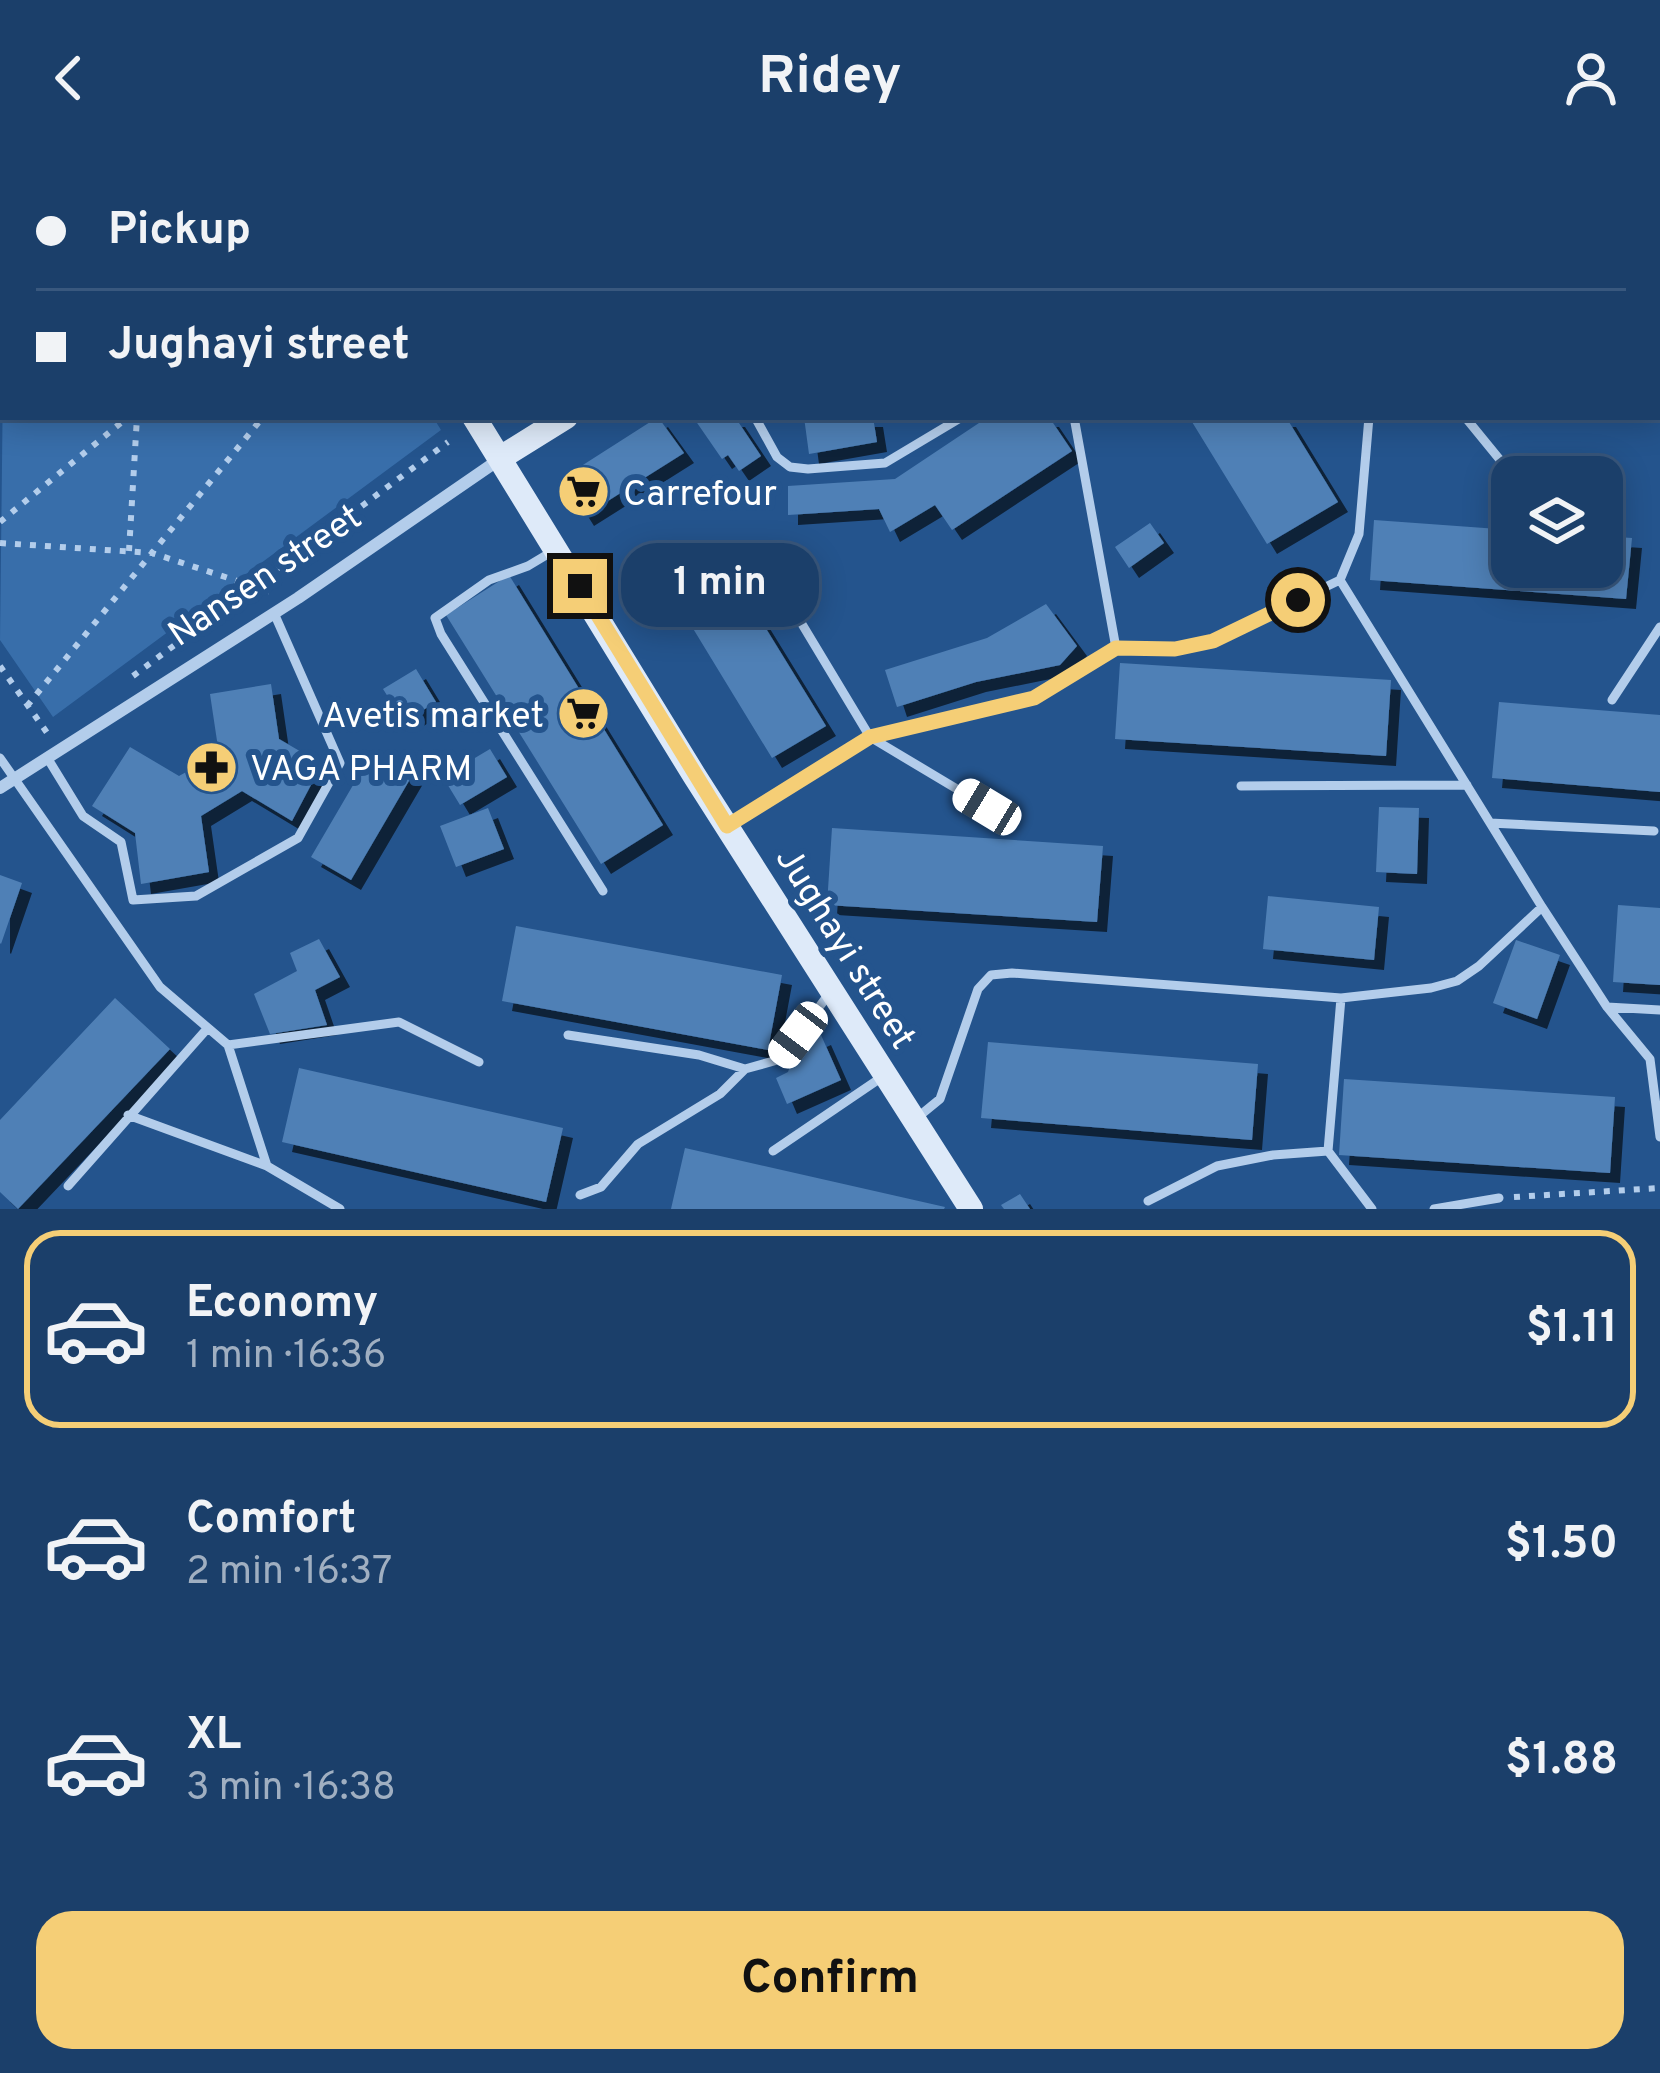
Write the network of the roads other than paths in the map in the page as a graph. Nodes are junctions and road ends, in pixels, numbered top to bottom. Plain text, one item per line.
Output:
1 (477, 420) edge
2 (561, 420) edge
3 (757, 420) edge
4 (957, 420) edge
5 (1075, 420) edge
6 (1369, 420) edge
7 (1467, 420) edge
8 (1497, 456) edge
9 (500, 458) junction
10 (558, 548) junction
11 (758, 550) dead end
12 (1340, 580) junction
13 (274, 613) junction
14 (1660, 627) edge
15 (1116, 648) junction
16 (1612, 700) dead end
17 (870, 737) junction
18 (0, 758) edge
19 (48, 759) junction
20 (14, 780) junction
21 (1467, 785) junction
22 (1241, 786) dead end
23 (0, 788) edge
24 (987, 807) dead end
25 (1490, 823) junction
26 (727, 826) junction
27 (1654, 831) dead end
28 (603, 891) dead end
29 (1542, 907) junction
30 (831, 991) junction
31 (1341, 998) junction
32 (1606, 1006) junction
33 (1660, 1010) edge
34 (206, 1030) junction
35 (568, 1035) dead end
36 (228, 1045) junction
37 (479, 1061) dead end
38 (745, 1069) junction
39 (885, 1076) junction
40 (128, 1115) junction
41 (914, 1120) junction
42 (1660, 1137) edge
43 (773, 1151) dead end
44 (1328, 1151) junction
45 (266, 1166) junction
46 (68, 1186) dead end
47 (580, 1195) dead end
48 (1499, 1198) road end
49 (1148, 1202) dead end
50 (340, 1209) edge
51 (970, 1209) edge
52 (1372, 1209) edge
53 (1434, 1209) edge

1 - 9 street, Jughayi street
2 - 9 street, Nansen street
3 - 4 lane
5 - 15 lane
6 - 12 lane
7 - 8 lane
9 - 10 street, Jughayi street
9 - 13 street, Nansen street
10 - 26 street, Jughayi street
10 - 28 lane
11 - 17 lane
12 - 15 lane
12 - 21 lane
13 - 19 street, Nansen street
13 - 19 lane
14 - 16 lane
15 - 17 lane
17 - 24 lane
17 - 26 lane
18 - 20 lane
19 - 20 street, Nansen street
20 - 23 street, Nansen street
20 - 34 lane
21 - 22 lane
21 - 25 lane
25 - 27 lane
25 - 29 lane
26 - 30 street, Jughayi street
29 - 31 lane
29 - 32 lane
30 - 38 lane
30 - 39 street, Jughayi street
31 - 41 lane
31 - 44 lane
32 - 33 lane
32 - 42 lane
34 - 36 lane
34 - 40 lane
35 - 38 lane
36 - 37 lane
36 - 45 lane
38 - 47 lane
39 - 41 street, Jughayi street
39 - 43 lane
40 - 45 lane
40 - 46 lane
41 - 51 street, Jughayi street
44 - 49 lane
44 - 52 lane
45 - 50 lane
48 - 53 lane

